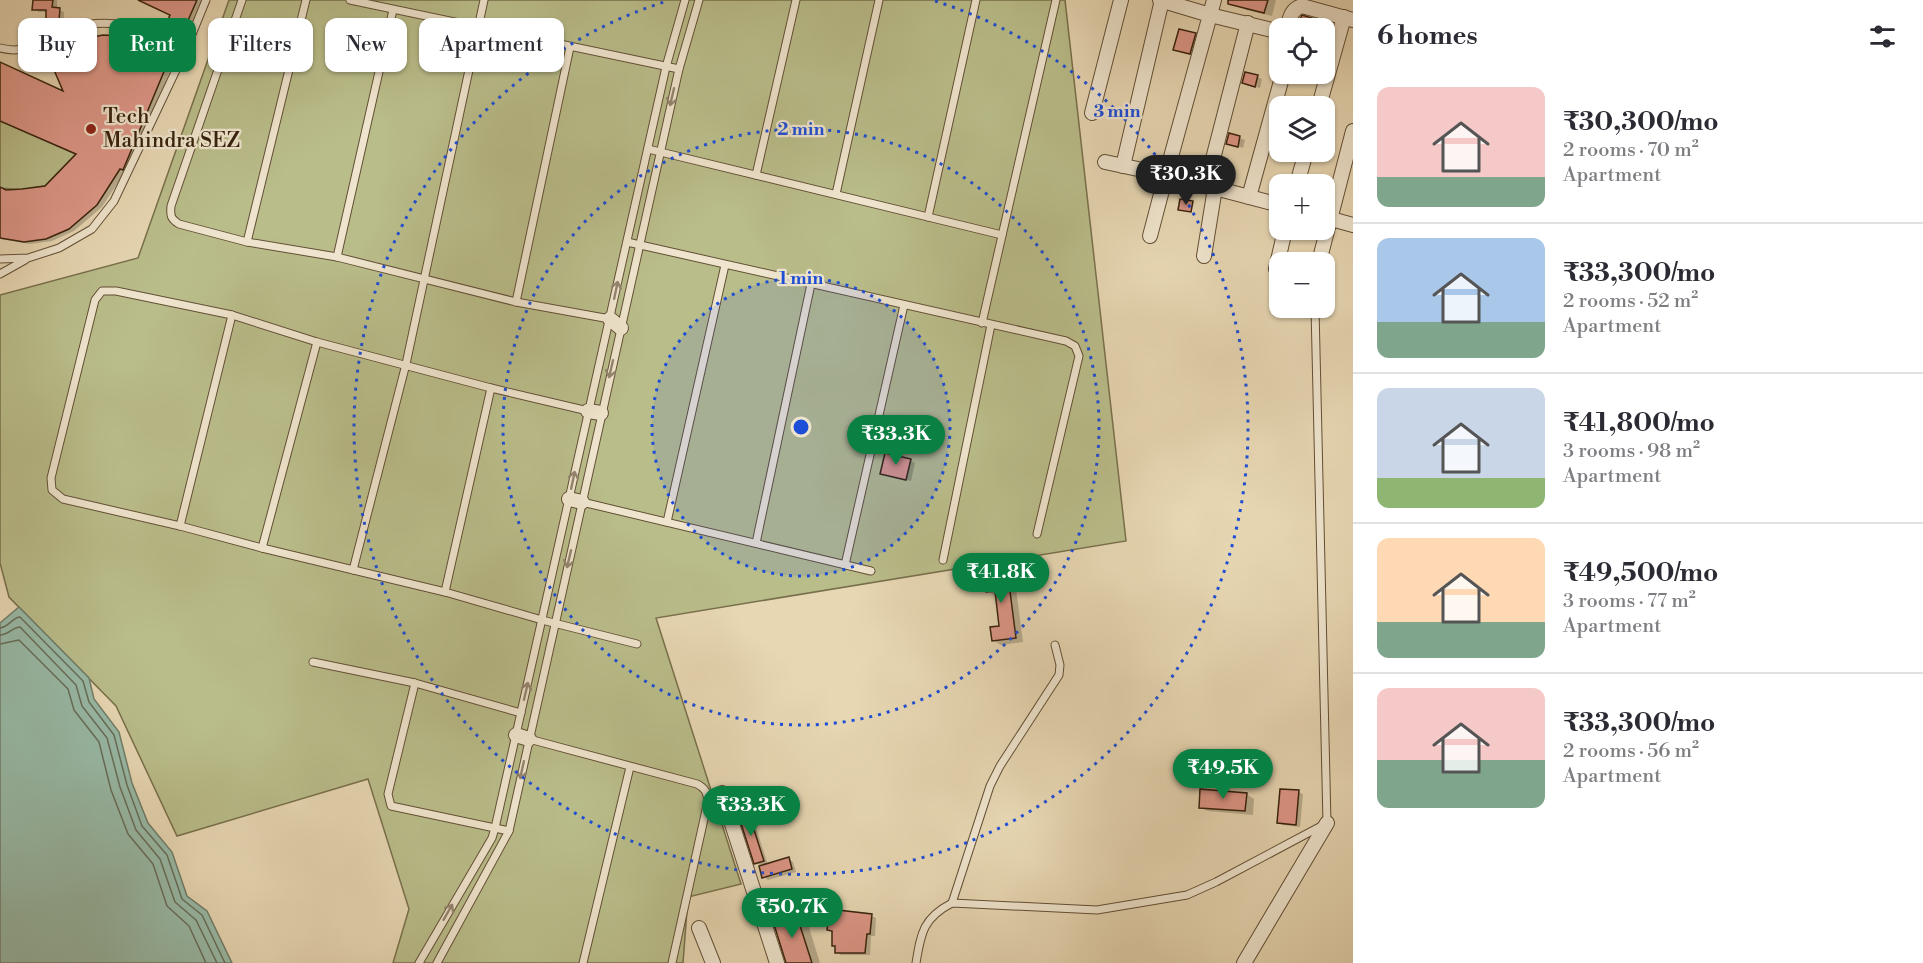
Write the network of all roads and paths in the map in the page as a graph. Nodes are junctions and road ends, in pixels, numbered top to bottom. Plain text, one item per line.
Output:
1 (206, 0) edge
2 (242, 0) edge
3 (306, 0) edge
4 (350, 0) edge
5 (484, 0) edge
6 (685, 0) edge
7 (699, 0) edge
8 (796, 0) edge
9 (879, 0) edge
10 (976, 0) edge
11 (1056, 0) edge
12 (1122, 0) edge
13 (1161, 0) edge
14 (1215, 0) edge
15 (1328, 6) edge
16 (393, 10) junction
17 (1210, 15) junction
18 (433, 18) edge
19 (480, 18) edge
20 (1290, 18) edge
21 (1349, 19) edge
22 (109, 23) edge
23 (1248, 23) junction
24 (196, 25) edge
25 (1269, 29) edge
26 (564, 46) edge
27 (570, 47) junction
28 (0, 48) edge
29 (666, 67) junction
30 (679, 69) junction
31 (176, 72) edge
32 (468, 72) edge
33 (1280, 84) edge
34 (1322, 96) edge
35 (1092, 113) dead end
36 (1353, 131) edge
37 (648, 149) junction
38 (660, 152) junction
39 (1105, 162) dead end
40 (1123, 166) junction
41 (1166, 175) junction
42 (756, 176) junction
43 (1211, 187) junction
44 (1335, 191) edge
45 (836, 194) junction
46 (1249, 197) junction
47 (1269, 202) edge
48 (928, 217) junction
49 (1335, 220) edge
50 (1353, 225) edge
51 (1002, 235) junction
52 (1150, 236) dead end
53 (247, 242) junction
54 (627, 242) junction
55 (639, 245) junction
56 (1204, 256) dead end
57 (337, 257) junction
58 (28, 258) junction
59 (0, 259) edge
60 (724, 265) junction
61 (0, 274) edge
62 (424, 280) junction
63 (811, 284) junction
64 (516, 302) junction
65 (904, 305) junction
66 (232, 315) junction
67 (1315, 318) edge
68 (616, 323) junction
69 (982, 323) junction
70 (991, 325) junction
71 (317, 342) junction
72 (406, 364) junction
73 (491, 388) junction
74 (594, 412) junction
75 (575, 501) junction
76 (667, 522) junction
77 (180, 526) junction
78 (1037, 534) dead end
79 (756, 543) junction
80 (262, 548) junction
81 (943, 560) dead end
82 (845, 565) junction
83 (353, 570) junction
84 (871, 571) dead end
85 (445, 592) junction
86 (542, 620) junction
87 (555, 624) junction
88 (638, 644) dead end
89 (1055, 645) dead end
90 (313, 662) dead end
91 (415, 683) junction
92 (521, 713) junction
93 (522, 737) junction
94 (630, 767) junction
95 (722, 793) dead end
96 (1327, 823) junction
97 (495, 828) junction
98 (509, 831) junction
99 (952, 903) junction
100 (699, 928) dead end
101 (419, 963) edge
102 (437, 963) edge
103 (584, 963) edge
104 (672, 963) edge
105 (712, 963) edge
106 (777, 963) edge
107 (916, 963) edge
108 (1244, 963) edge

1 - 24 lane
2 - 53 lane
3 - 53 lane
4 - 16 lane
5 - 19 lane
6 - 29 lane
7 - 30 lane
8 - 42 lane
9 - 45 lane
10 - 48 lane
11 - 51 lane
12 - 35 street
13 - 17 street
13 - 40 street
14 - 17 street
15 - 20 street
15 - 21 street
16 - 18 lane
16 - 57 lane
17 - 23 street
17 - 41 street
21 - 34 street
22 - 28 lane
23 - 25 street
23 - 43 street
26 - 27 lane
27 - 29 lane
27 - 64 lane
29 - 30 lane
29 - 37 lane
30 -> 38 lane
31 - 58 lane
32 - 62 lane
33 - 46 street
36 - 44 street
37 - 38 lane
37 - 54 lane
38 - 42 lane
38 - 55 lane
39 - 40 street
40 - 41 street
41 - 43 street
41 - 52 street
42 - 45 lane
43 - 46 street
43 - 56 street
45 - 48 lane
46 - 47 street
48 - 51 lane
49 - 50 street
51 - 69 lane
53 - 57 lane
54 - 55 lane
68 -> 54 lane
55 - 60 lane
55 - 68 lane
57 - 62 lane
58 - 59 lane
58 - 61 lane
60 - 63 lane
60 - 76 lane
62 - 64 lane
62 - 72 lane
63 - 65 lane
63 - 79 lane
64 - 68 lane
65 - 69 lane
65 - 82 lane
66 - 71 lane
66 - 77 lane
66 - 77 lane
67 - 96 lane
68 -> 74 lane
68 - 74 lane
69 - 70 lane
70 - 78 lane
70 - 81 lane
71 - 72 lane
71 - 80 lane
72 - 73 lane
72 - 83 lane
73 - 74 lane
73 - 85 lane
74 - 75 lane
75 -> 74 lane
75 - 76 lane
75 - 86 lane
75 -> 87 lane
76 - 79 lane
77 - 80 lane
79 - 82 lane
80 - 83 lane
82 - 84 lane
83 - 85 lane
85 - 86 lane
86 - 87 lane
92 -> 86 lane
87 - 88 lane
87 - 93 lane
89 - 99 lane
90 - 91 lane
91 - 92 lane
91 - 97 lane
92 - 93 lane
93 - 94 lane
93 - 97 lane
93 -> 98 lane
94 - 103 lane
94 - 104 lane
95 - 106 street
96 - 99 lane
96 - 108 street
97 - 98 lane
101 -> 97 lane
98 - 102 lane
99 - 107 lane
100 - 105 street

